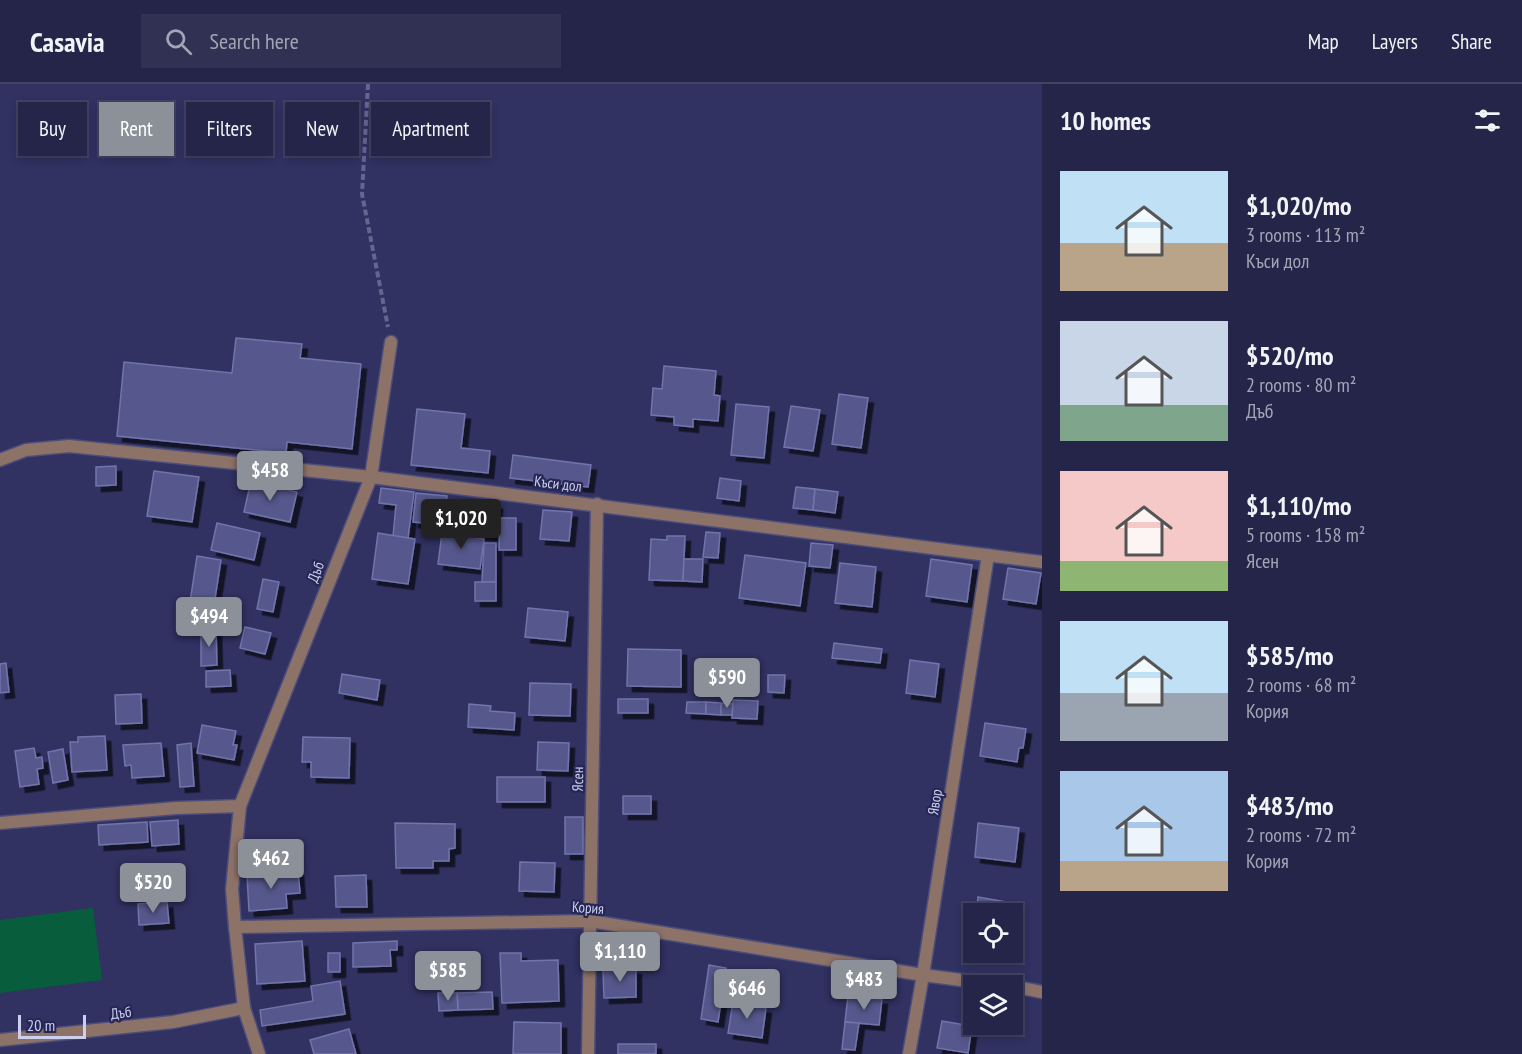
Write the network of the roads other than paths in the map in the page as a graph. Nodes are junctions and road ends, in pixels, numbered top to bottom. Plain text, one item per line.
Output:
1 (391, 342) road end
2 (0, 460) edge
3 (371, 477) junction
4 (597, 504) junction
5 (988, 555) junction
6 (1042, 562) edge
7 (240, 806) junction
8 (0, 823) edge
9 (590, 921) junction
10 (235, 927) junction
11 (923, 975) junction
12 (963, 980) edge
13 (1023, 988) edge
14 (1042, 992) edge
15 (244, 1008) junction
16 (0, 1040) edge
17 (259, 1054) edge
18 (588, 1054) edge
19 (909, 1054) edge

1 - 3 street, Дъб
2 - 3 street, Къси дол
3 - 4 street, Къси дол
3 - 7 street, Дъб
4 - 5 street, Къси дол
4 - 9 street, Ясен
5 - 6 street, Къси дол
5 - 11 street, Явор
7 - 8 street
7 - 10 street, Дъб
9 - 10 street, Кория
9 - 11 street, Кория
9 - 18 street, Ясен
10 - 15 street, Дъб
11 - 12 street, Кория
11 - 19 street, Явор
13 - 14 street
15 - 16 street, Дъб
15 - 17 street, Дъб

